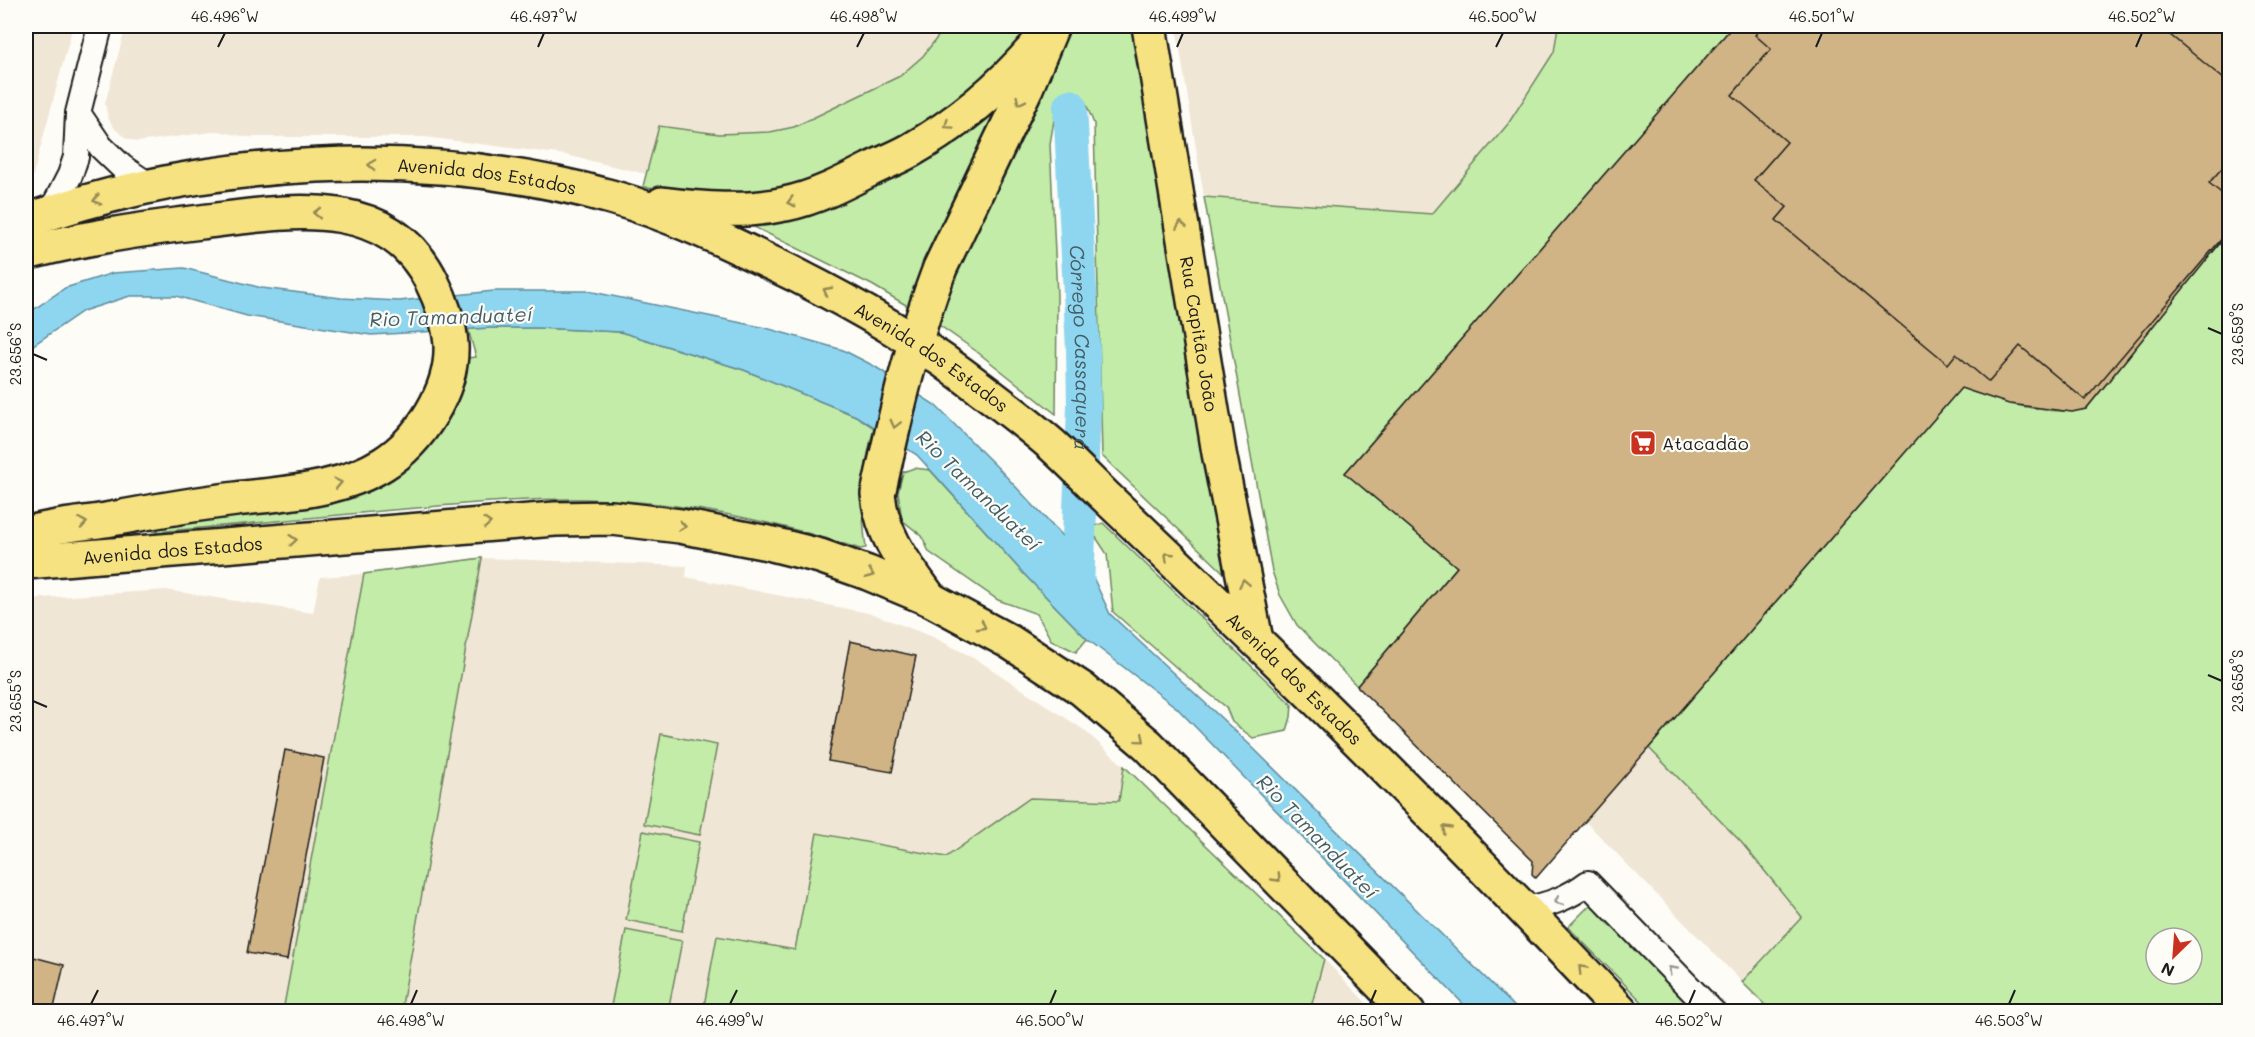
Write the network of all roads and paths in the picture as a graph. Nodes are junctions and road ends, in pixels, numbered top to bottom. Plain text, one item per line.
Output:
1 (100, 26) edge
2 (1149, 26) edge
3 (1052, 27) edge
4 (78, 113) junction
5 (150, 186) junction
6 (617, 199) junction
7 (38, 217) edge
8 (26, 253) edge
9 (915, 341) junction
10 (26, 534) edge
11 (26, 562) edge
12 (930, 599) junction
13 (1256, 640) junction
14 (1525, 909) junction
15 (1408, 1011) edge
16 (1622, 1011) edge
17 (1713, 1011) edge

1 - 4 street
13 -> 2 highway, Rua Capitão João
3 -> 6 highway
3 -> 9 highway
4 - 5 street
4 - 7 street
6 -> 5 highway, Avenida dos Estados
5 -> 7 highway, Avenida dos Estados
9 -> 6 highway, Avenida dos Estados
10 -> 8 highway
9 -> 12 highway
13 -> 9 highway, Avenida dos Estados
11 -> 12 highway, Avenida dos Estados
12 -> 15 highway, Avenida dos Estados
14 -> 13 highway, Avenida dos Estados
16 -> 14 highway, Avenida dos Estados
17 -> 14 street

